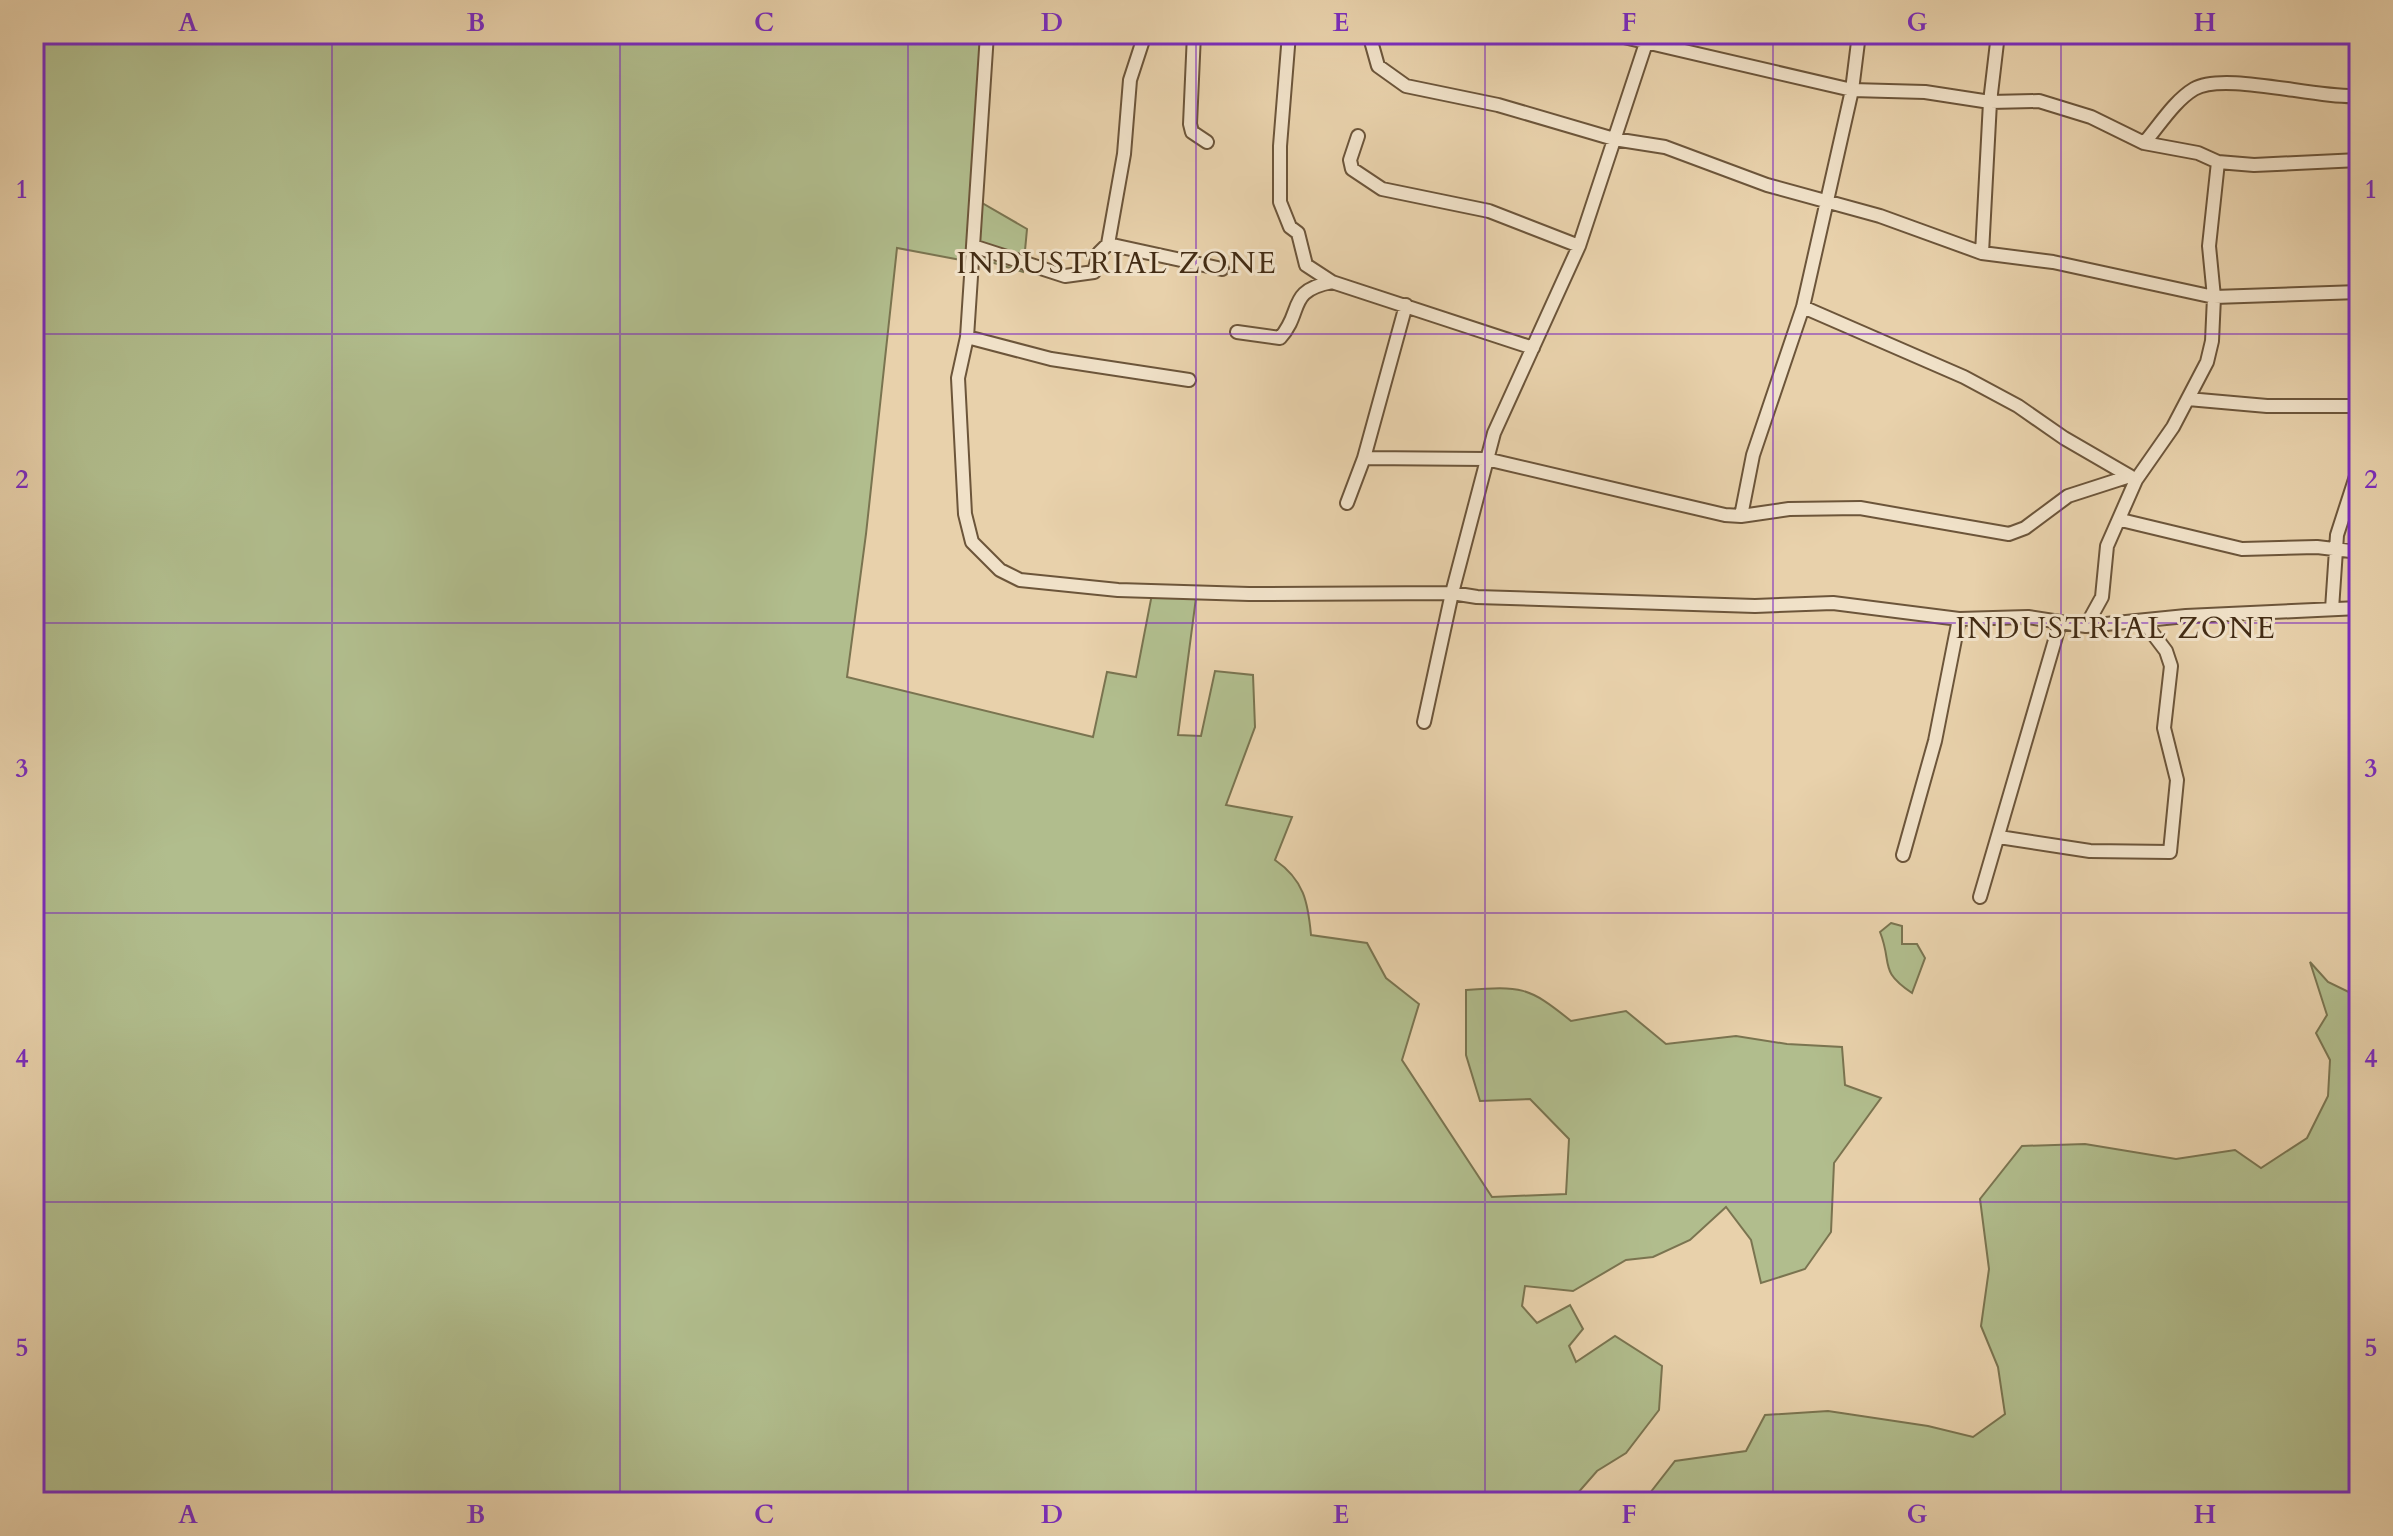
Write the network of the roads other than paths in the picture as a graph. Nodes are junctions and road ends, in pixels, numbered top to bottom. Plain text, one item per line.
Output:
1 (987, 34) edge
2 (1145, 34) edge
3 (1194, 34) edge
4 (1289, 34) edge
5 (1369, 34) edge
6 (1611, 34) edge
7 (1859, 34) edge
8 (1998, 34) edge
9 (1648, 39) edge
10 (1852, 90) junction
11 (2359, 96) edge
12 (1990, 102) junction
13 (1358, 136) dead end
14 (1614, 139) junction
15 (1207, 142) dead end
16 (2144, 143) junction
17 (2359, 160) edge
18 (2218, 162) junction
19 (1825, 202) junction
20 (1108, 244) junction
21 (973, 246) junction
22 (1579, 246) junction
23 (1982, 253) junction
24 (1222, 269) dead end
25 (1332, 282) junction
26 (2359, 292) edge
27 (2214, 297) junction
28 (1406, 305) junction
29 (1803, 307) junction
30 (1237, 332) dead end
31 (967, 337) junction
32 (1533, 348) junction
33 (1189, 380) dead end
34 (2188, 399) junction
35 (2359, 406) edge
36 (1364, 458) junction
37 (1486, 459) junction
38 (2359, 467) edge
39 (2133, 478) junction
40 (1347, 503) dead end
41 (1741, 516) junction
42 (2121, 520) junction
43 (2335, 549) junction
44 (2359, 552) edge
45 (1452, 593) junction
46 (2359, 608) edge
47 (2332, 609) junction
48 (1959, 619) junction
49 (2144, 622) junction
50 (2060, 623) junction
51 (2086, 626) junction
52 (1424, 722) dead end
53 (1999, 837) junction
54 (1903, 855) dead end
55 (1980, 897) dead end

1 - 21 street
2 - 20 street
3 - 15 street
4 - 25 street
5 - 14 street
6 - 9 street
7 - 10 street
8 - 12 street
9 - 10 street
9 - 14 street
10 - 12 street
10 - 19 street
11 - 16 street
12 - 16 street
12 - 23 street
13 - 22 street
14 - 19 street
14 - 22 street
16 - 18 street
17 - 18 street
18 - 27 street
19 - 23 street
19 - 29 street
20 - 21 street
20 - 24 street
21 - 31 street
22 - 32 street
23 - 27 street
25 - 28 street
25 - 30 street
26 - 27 street
27 - 34 street
28 - 32 street
28 - 36 street
29 - 39 street
29 - 41 street
31 - 33 street
31 - 45 street
32 - 37 street
34 - 35 street
34 - 39 street
36 - 37 street
36 - 40 street
37 - 41 street
37 - 45 street
38 - 43 street
39 - 41 street
39 - 42 street
42 - 43 street
42 - 51 street
43 - 44 street
43 - 47 street
45 - 48 street
45 - 52 street
46 - 47 street
47 - 49 street
48 - 50 street
48 - 54 street
49 - 51 street
49 - 53 street
50 - 51 street
50 - 53 street
53 - 55 street

